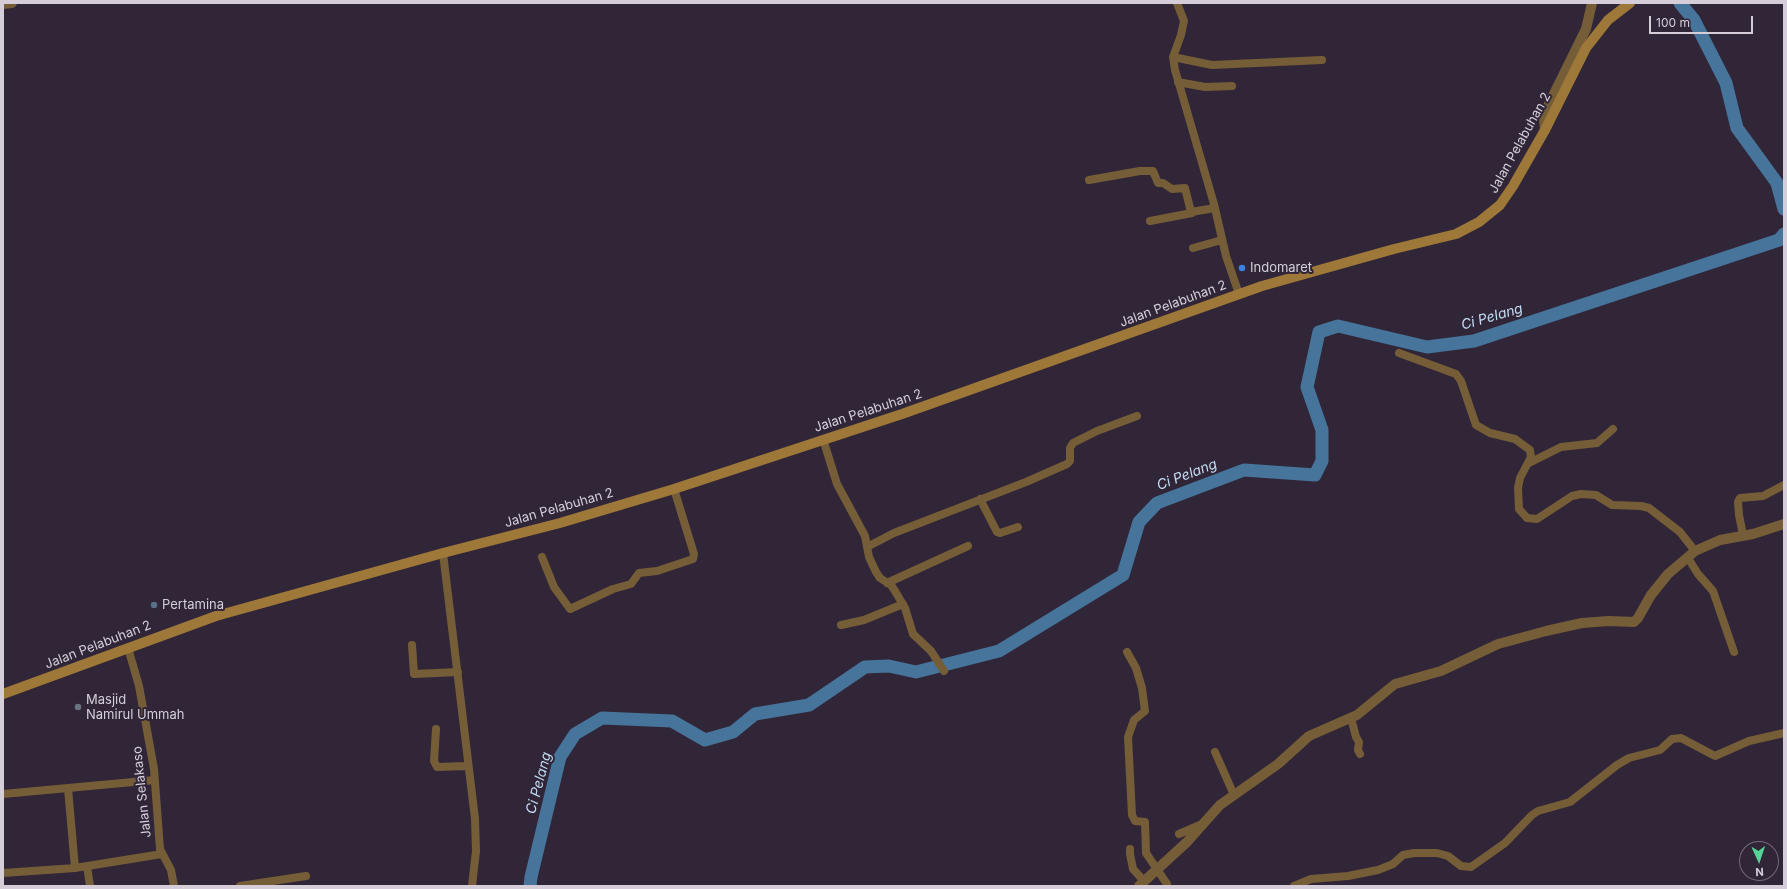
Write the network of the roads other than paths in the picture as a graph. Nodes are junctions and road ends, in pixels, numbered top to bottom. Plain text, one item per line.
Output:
1 (12, 3) edge
2 (1177, 3) edge
3 (1592, 3) edge
4 (1630, 3) edge
5 (3, 4) edge
6 (1173, 57) junction
7 (1322, 60) dead end
8 (1178, 82) junction
9 (1232, 86) dead end
10 (1545, 130) junction
11 (1089, 180) dead end
12 (1215, 208) junction
13 (1192, 213) junction
14 (1150, 221) dead end
15 (1222, 240) junction
16 (1193, 248) dead end
17 (1239, 294) junction
18 (1399, 353) dead end
19 (1137, 416) dead end
20 (1613, 429) dead end
21 (823, 439) junction
22 (1529, 463) junction
23 (1784, 485) edge
24 (674, 489) junction
25 (980, 499) junction
26 (1784, 524) edge
27 (1018, 527) dead end
28 (1743, 536) junction
29 (968, 546) dead end
30 (867, 547) junction
31 (443, 553) junction
32 (1691, 555) junction
33 (542, 557) dead end
34 (887, 583) junction
35 (903, 604) junction
36 (841, 625) dead end
37 (412, 645) dead end
38 (128, 648) junction
39 (1127, 652) dead end
40 (1734, 652) dead end
41 (944, 671) dead end
42 (458, 672) junction
43 (3, 694) edge
44 (1351, 718) junction
45 (436, 728) dead end
46 (1784, 733) edge
47 (1215, 752) dead end
48 (1360, 754) dead end
49 (467, 766) junction
50 (155, 780) junction
51 (68, 788) junction
52 (3, 794) edge
53 (1234, 795) junction
54 (1203, 824) junction
55 (1179, 834) dead end
56 (1130, 849) dead end
57 (162, 854) junction
58 (87, 866) junction
59 (75, 868) junction
60 (1157, 870) junction
61 (3, 873) edge
62 (306, 876) dead end
63 (1142, 883) edge
64 (1167, 884) dead end
65 (257, 885) edge
66 (90, 886) edge
67 (174, 886) edge
68 (177, 886) edge
69 (240, 886) edge
70 (472, 886) edge
71 (1294, 886) edge

1 - 5 street
2 - 6 street
3 - 10 street
4 - 10 main road, Jalan Pelabuhan 2
6 - 7 street
6 - 8 street
8 - 9 street
8 - 12 street
10 - 17 main road, Jalan Pelabuhan 2
11 - 13 street
12 - 13 street
12 - 15 street
13 - 14 street
15 - 16 street
15 - 17 street
17 - 21 main road, Jalan Pelabuhan 2
18 - 22 street
19 - 25 street
20 - 22 street
21 - 24 main road, Jalan Pelabuhan 2
21 - 30 street
22 - 32 street
23 - 28 street
24 - 31 main road, Jalan Pelabuhan 2
24 - 33 street
25 - 27 street
25 - 30 street
26 - 28 street
28 - 32 street
29 - 34 street
30 - 34 street
31 - 38 main road, Jalan Pelabuhan 2
31 - 42 street
32 - 40 street
32 - 44 street
34 - 35 street
35 - 36 street
35 - 41 street
37 - 42 street
38 - 43 main road, Jalan Pelabuhan 2
38 - 50 street, Jalan Selakaso
39 - 60 street
42 - 49 street
44 - 48 street
44 - 53 street
45 - 49 street
46 - 71 street
47 - 53 street
49 - 70 street
50 - 51 street
50 - 57 street, Jalan Selakaso
51 - 52 street
51 - 59 street
53 - 54 street
54 - 55 street
54 - 60 street
56 - 63 street
57 - 58 street
57 - 67 street, Jalan Selakaso
58 - 59 street
58 - 66 street
59 - 61 street
60 - 63 street
60 - 64 street
62 - 65 street
65 - 69 street
67 - 68 street

